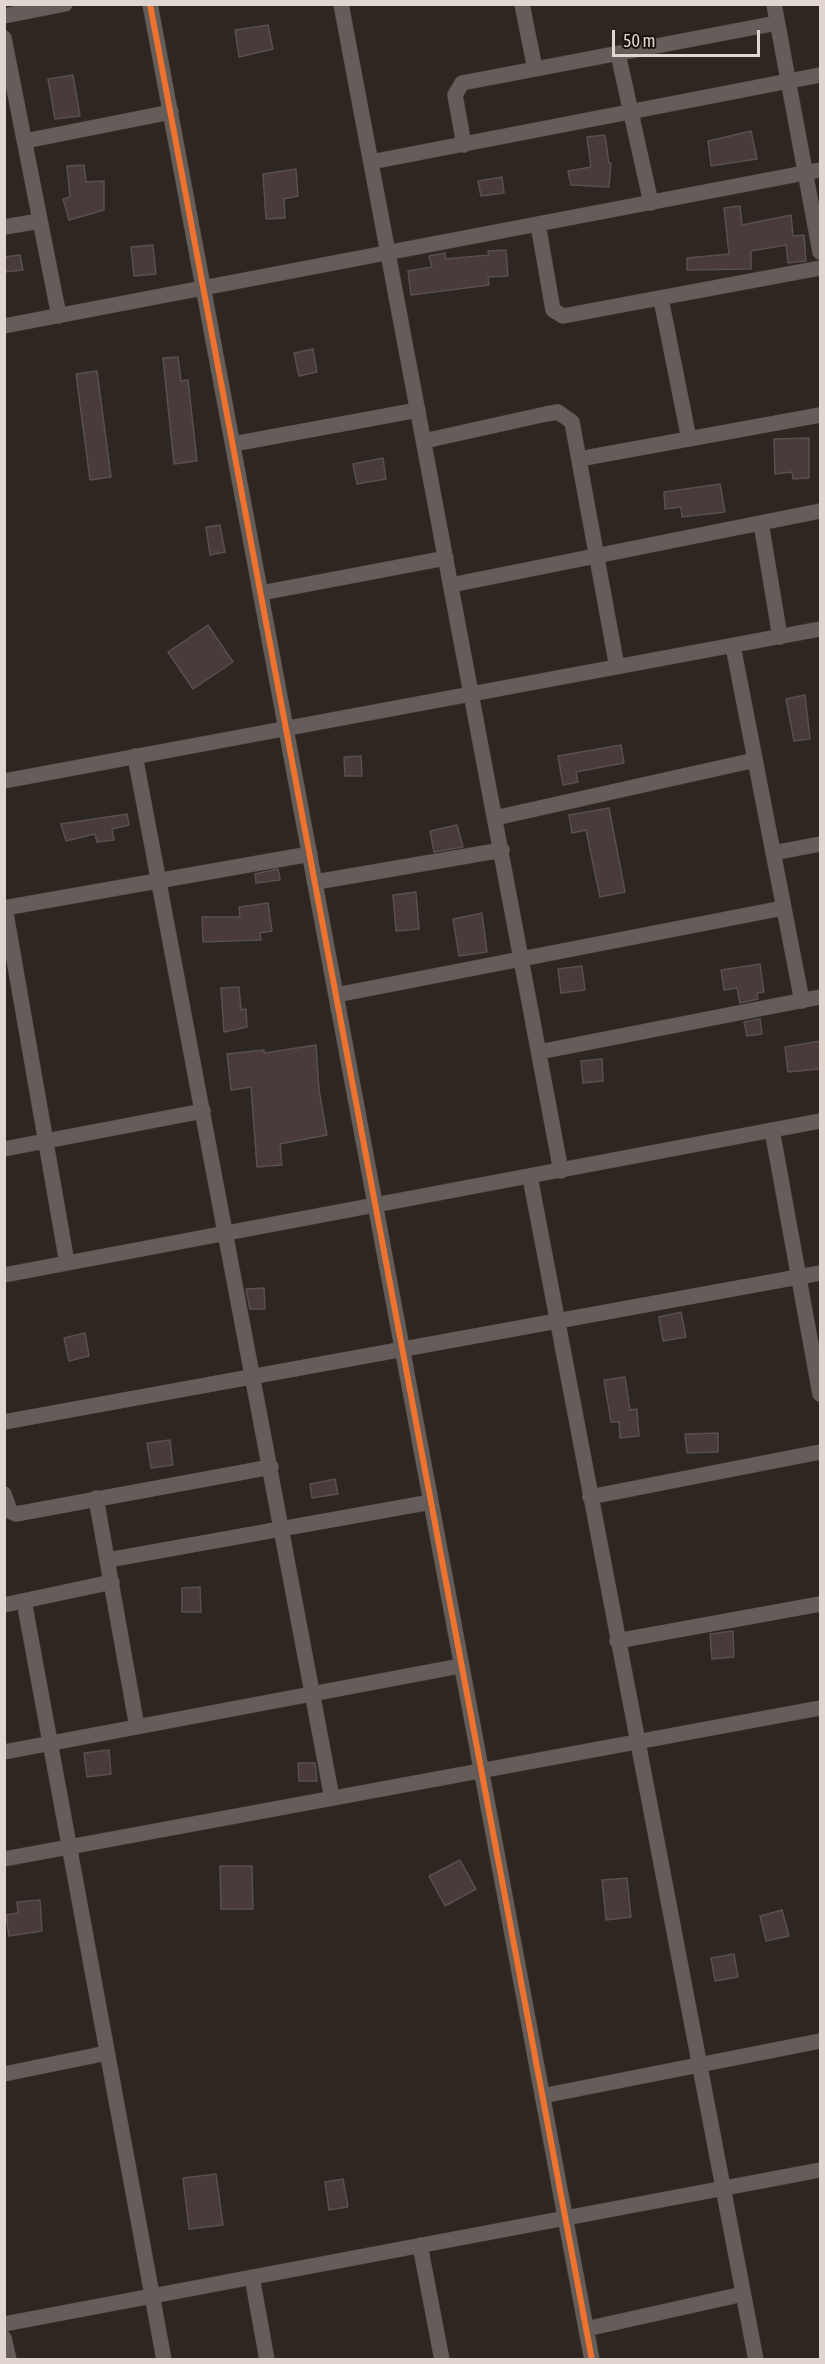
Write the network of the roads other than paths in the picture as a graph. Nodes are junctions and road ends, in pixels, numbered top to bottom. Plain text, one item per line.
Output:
1 (65, 4) edge
2 (150, 4) edge
3 (341, 4) edge
4 (522, 4) edge
5 (774, 4) edge
6 (4, 16) edge
7 (777, 23) junction
8 (4, 38) edge
9 (618, 54) junction
10 (535, 69) junction
11 (820, 75) edge
12 (788, 82) junction
13 (11, 102) edge
14 (171, 112) junction
15 (631, 112) junction
16 (25, 141) junction
17 (464, 145) junction
18 (371, 162) junction
19 (813, 172) edge
20 (651, 203) junction
21 (40, 221) junction
22 (538, 224) junction
23 (4, 227) edge
24 (820, 252) edge
25 (388, 253) junction
26 (820, 268) edge
27 (204, 288) junction
28 (661, 299) junction
29 (59, 316) junction
30 (4, 326) edge
31 (418, 410) junction
32 (820, 415) edge
33 (689, 439) junction
34 (424, 441) junction
35 (233, 444) junction
36 (579, 459) junction
37 (820, 511) edge
38 (761, 523) junction
39 (597, 556) junction
40 (446, 558) junction
41 (451, 585) junction
42 (261, 593) junction
43 (820, 629) edge
44 (780, 637) junction
45 (733, 646) junction
46 (617, 667) junction
47 (471, 694) junction
48 (286, 728) junction
49 (135, 756) junction
50 (755, 760) junction
51 (4, 781) edge
52 (495, 818) junction
53 (820, 844) edge
54 (502, 850) junction
55 (773, 853) junction
56 (310, 854) junction
57 (159, 880) junction
58 (316, 882) junction
59 (5, 908) edge
60 (783, 908) junction
61 (521, 959) junction
62 (12, 994) edge
63 (336, 995) junction
64 (820, 997) edge
65 (801, 1001) junction
66 (539, 1052) junction
67 (203, 1111) junction
68 (820, 1121) edge
69 (772, 1130) junction
70 (45, 1141) junction
71 (4, 1149) edge
72 (561, 1170) junction
73 (530, 1177) junction
74 (376, 1206) junction
75 (226, 1234) junction
76 (67, 1263) junction
77 (820, 1273) edge
78 (4, 1275) edge
79 (799, 1277) junction
80 (557, 1321) junction
81 (402, 1350) junction
82 (818, 1364) edge
83 (254, 1377) junction
84 (820, 1394) edge
85 (4, 1422) edge
86 (820, 1452) edge
87 (271, 1467) junction
88 (4, 1494) edge
89 (590, 1497) junction
90 (96, 1498) junction
91 (431, 1502) junction
92 (283, 1528) junction
93 (108, 1560) junction
94 (112, 1582) junction
95 (24, 1601) junction
96 (820, 1604) edge
97 (4, 1605) edge
98 (617, 1641) junction
99 (460, 1666) junction
100 (313, 1694) junction
101 (820, 1708) edge
102 (137, 1727) junction
103 (636, 1742) junction
104 (50, 1743) junction
105 (4, 1752) edge
106 (481, 1771) junction
107 (332, 1798) junction
108 (69, 1845) junction
109 (4, 1859) edge
110 (820, 2041) edge
111 (107, 2053) junction
112 (699, 2063) junction
113 (4, 2074) edge
114 (542, 2096) junction
115 (820, 2170) edge
116 (723, 2190) junction
117 (565, 2217) junction
118 (420, 2245) junction
119 (252, 2277) junction
120 (743, 2294) junction
121 (152, 2296) junction
122 (4, 2324) edge
123 (586, 2329) junction
124 (4, 2338) edge
125 (9, 2360) edge
126 (164, 2360) edge
127 (267, 2360) edge
128 (442, 2360) edge
129 (592, 2360) edge
130 (756, 2360) edge

1 - 6 street
2 - 14 street
3 - 18 street
4 - 10 street
5 - 7 street
7 - 9 street
7 - 12 street
8 - 13 street
9 - 10 street
9 - 15 street
10 - 17 street
11 - 12 street
12 - 15 street
12 - 19 street
13 - 16 street
14 - 16 street
14 - 27 street
15 - 17 street
15 - 20 street
16 - 21 street
17 - 18 street
18 - 25 street
19 - 20 street
19 - 24 street
20 - 22 street
21 - 23 street
21 - 29 street
22 - 25 street
22 - 28 street
25 - 27 street
25 - 31 street
26 - 28 street
27 - 29 street
27 - 35 street
28 - 33 street
29 - 30 street
31 - 34 street
31 - 35 street
32 - 33 street
33 - 36 street
34 - 36 street
34 - 40 street
35 - 42 street
36 - 39 street
37 - 38 street
38 - 39 street
38 - 44 street
39 - 41 street
39 - 46 street
40 - 41 street
40 - 42 street
41 - 47 street
42 - 48 street
43 - 44 street
44 - 45 street
45 - 46 street
45 - 50 street
46 - 47 street
47 - 48 street
47 - 52 street
48 - 49 street
48 - 56 street
49 - 51 street
49 - 57 street
50 - 52 street
50 - 55 street
52 - 54 street
53 - 55 street
54 - 58 street
54 - 61 street
55 - 60 street
56 - 57 street
56 - 58 street
57 - 59 street
57 - 67 street
58 - 63 street
59 - 62 street
60 - 61 street
60 - 65 street
61 - 63 street
61 - 66 street
62 - 70 street
63 - 74 street
64 - 65 street
65 - 66 street
66 - 72 street
67 - 70 street
67 - 75 street
68 - 69 street
69 - 72 street
69 - 79 street
70 - 71 street
70 - 76 street
72 - 73 street
73 - 74 street
73 - 80 street
74 - 75 street
74 - 81 street
75 - 76 street
75 - 83 street
76 - 78 street
77 - 79 street
79 - 80 street
79 - 82 street
80 - 81 street
80 - 89 street
81 - 83 street
81 - 91 street
82 - 84 street
83 - 85 street
83 - 87 street
86 - 89 street
87 - 90 street
87 - 92 street
88 - 90 street
89 - 98 street
90 - 93 street
91 - 92 street
91 - 99 street
92 - 93 street
92 - 100 street
93 - 94 street
94 - 95 street
94 - 102 street
95 - 97 street
95 - 104 street
96 - 98 street
98 - 103 street
99 - 100 street
99 - 106 street
100 - 102 street
100 - 107 street
101 - 103 street
102 - 104 street
103 - 106 street
103 - 112 street
104 - 105 street
104 - 108 street
106 - 107 street
106 - 114 street
107 - 108 street
108 - 109 street
108 - 111 street
110 - 112 street
111 - 113 street
111 - 121 street
112 - 114 street
112 - 116 street
114 - 117 street
115 - 116 street
116 - 117 street
116 - 120 street
117 - 118 street
117 - 123 street
118 - 119 street
118 - 128 street
119 - 121 street
119 - 127 street
120 - 123 street
120 - 130 street
121 - 122 street
121 - 126 street
123 - 129 street
124 - 125 street

